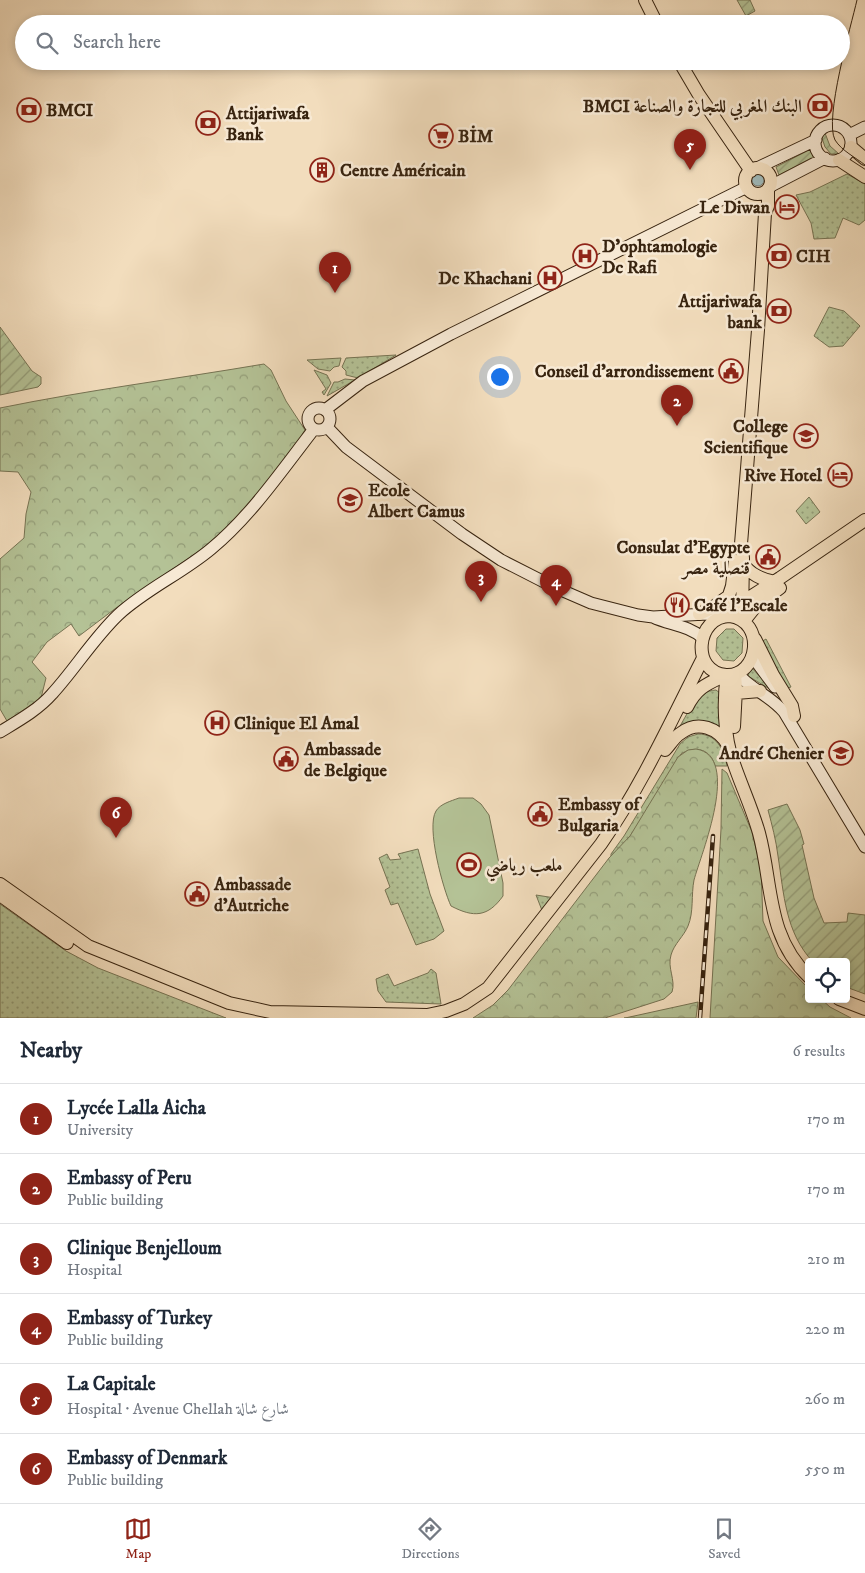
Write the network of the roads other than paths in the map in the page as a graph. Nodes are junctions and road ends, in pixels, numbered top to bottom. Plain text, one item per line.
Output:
1 (684, 70) edge
2 (865, 127) edge
3 (816, 140) junction
4 (850, 141) junction
5 (825, 158) junction
6 (865, 159) edge
7 (840, 160) junction
8 (754, 170) junction
9 (865, 177) edge
10 (747, 187) junction
11 (766, 190) junction
12 (325, 410) junction
13 (327, 427) junction
14 (314, 428) junction
15 (865, 520) edge
16 (865, 530) edge
17 (741, 544) junction
18 (743, 563) junction
19 (775, 582) junction
20 (729, 596) junction
21 (742, 603) junction
22 (699, 614) junction
23 (653, 617) junction
24 (723, 617) junction
25 (743, 621) junction
26 (753, 634) junction
27 (703, 638) junction
28 (752, 656) junction
29 (703, 658) junction
30 (731, 674) junction
31 (760, 691) junction
32 (736, 692) junction
33 (791, 717) junction
34 (0, 732) edge
35 (728, 745) junction
36 (665, 750) junction
37 (865, 835) edge
38 (865, 847) edge
39 (0, 884) edge
40 (0, 895) edge
41 (805, 959) edge
42 (805, 972) edge
43 (850, 995) edge
44 (865, 1001) edge
45 (850, 1003) edge
46 (865, 1009) edge
47 (260, 1018) edge
48 (453, 1018) edge

1 - 8 main road
2 - 4 street
3 - 4 street
3 - 5 street
3 - 8 street
4 - 6 main road
4 - 7 street
5 - 7 street
5 - 11 street
7 - 9 main road
8 - 10 main road
8 - 11 main road
10 - 11 main road
10 - 12 street
11 - 17 main road
12 - 13 street
12 - 14 street
13 - 14 street
13 - 23 street
14 - 34 street
15 - 19 main road
16 - 25 main road
17 - 18 main road
17 - 20 main road
18 - 19 main road
18 - 21 main road
19 - 21 main road
20 - 22 main road
20 - 24 main road
21 - 24 main road
21 - 25 main road
22 - 23 street
22 - 24 street
23 - 27 street
24 - 25 main road
24 - 27 main road
25 - 26 main road
26 - 28 main road
26 - 33 main road
27 - 29 main road
28 - 30 main road
28 - 33 street
29 - 30 main road
29 - 39 main road
30 - 31 street
30 - 32 main road
30 - 35 main road
30 - 36 main road
31 - 32 main road
31 - 33 street
32 - 41 main road
33 - 37 street
33 - 38 street
35 - 36 main road
35 - 42 main road
36 - 48 main road
40 - 47 main road
43 - 44 main road
45 - 46 main road

